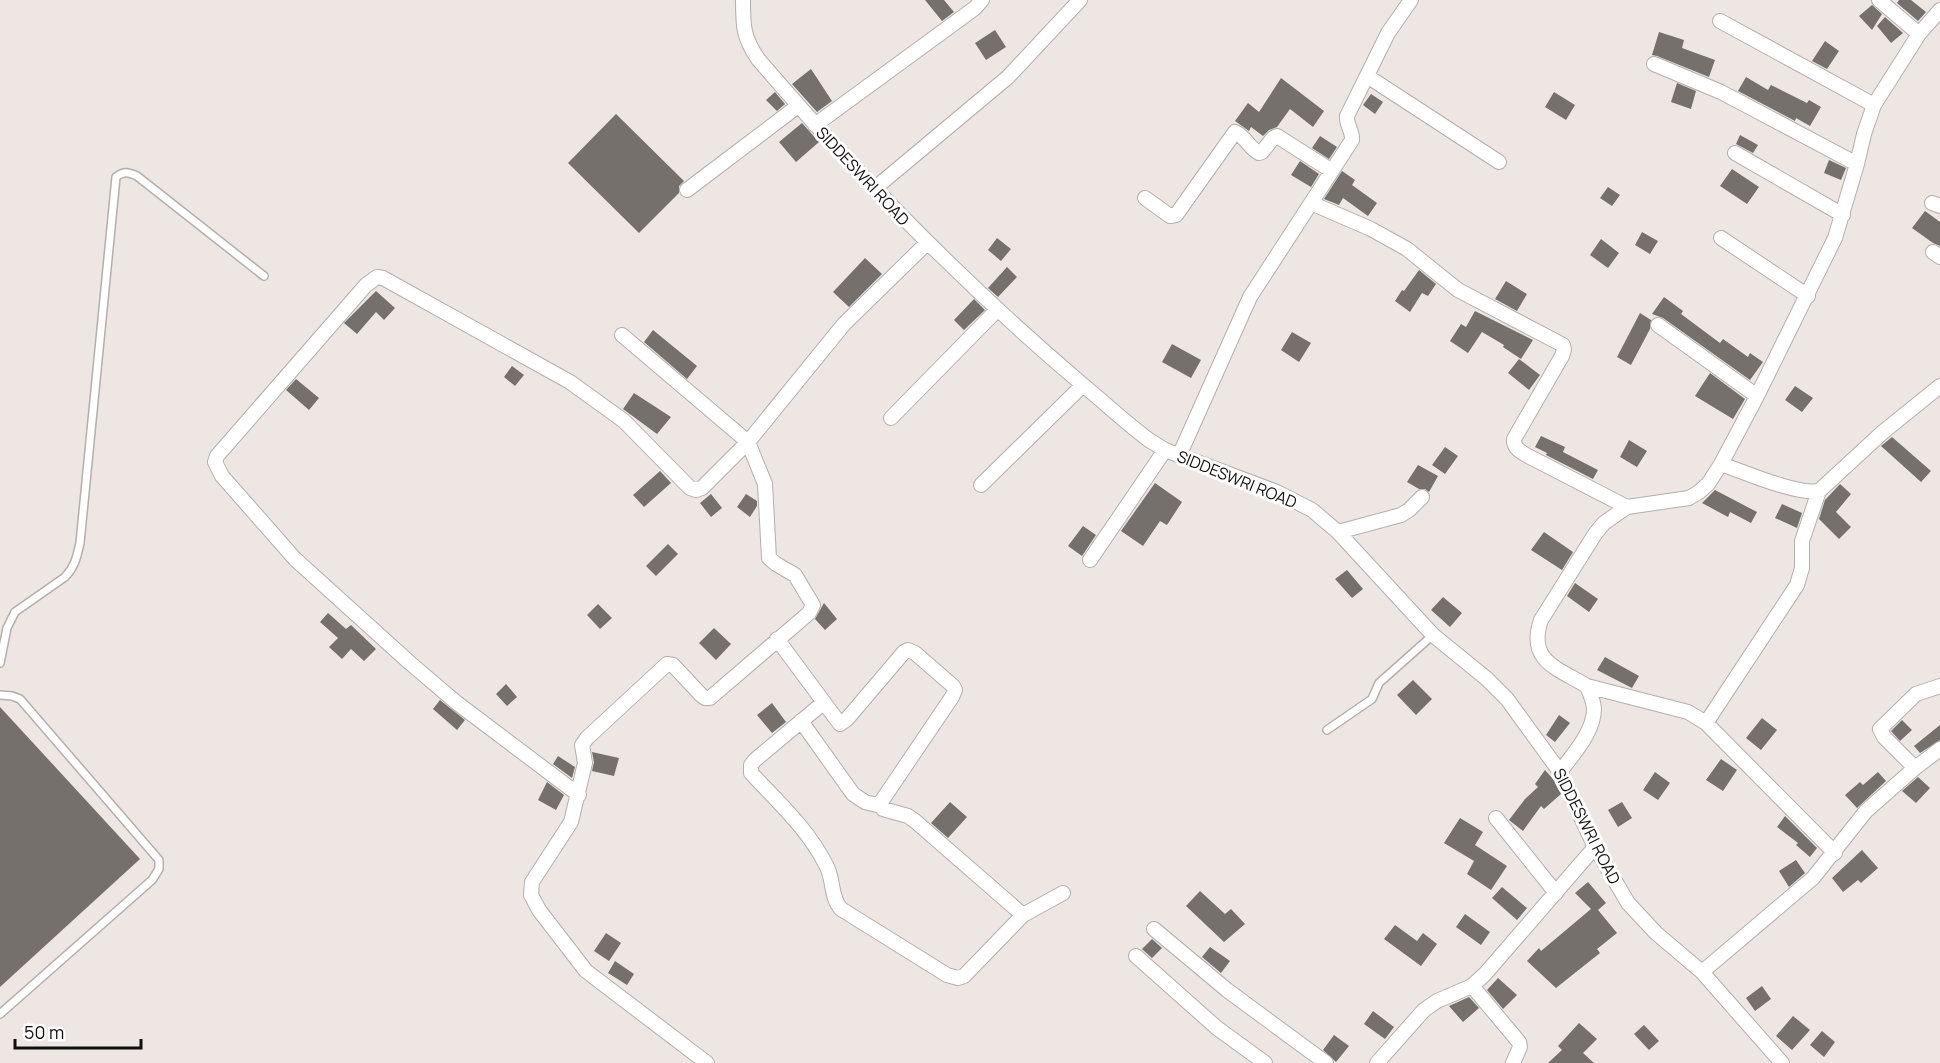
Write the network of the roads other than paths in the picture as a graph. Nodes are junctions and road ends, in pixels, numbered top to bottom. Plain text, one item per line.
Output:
1 (743, 0) edge
2 (982, 0) edge
3 (1080, 0) edge
4 (1411, 0) edge
5 (1879, 0) edge
6 (1940, 10) edge
7 (1719, 21) dead end
8 (1919, 34) junction
9 (1654, 64) dead end
10 (1367, 76) junction
11 (1875, 105) junction
12 (798, 106) junction
13 (815, 125) junction
14 (1735, 153) dead end
15 (1499, 162) dead end
16 (1857, 165) junction
17 (1332, 171) junction
18 (874, 189) junction
19 (687, 190) dead end
20 (1145, 198) dead end
21 (1311, 202) junction
22 (1843, 215) junction
23 (1721, 238) dead end
24 (927, 243) junction
25 (264, 276) dead end
26 (1808, 296) junction
27 (998, 310) junction
28 (1658, 325) dead end
29 (622, 335) dead end
30 (1083, 385) junction
31 (1939, 390) edge
32 (1757, 396) junction
33 (891, 418) dead end
34 (748, 442) junction
35 (1172, 453) junction
36 (1721, 464) junction
37 (981, 485) dead end
38 (1819, 491) junction
39 (1422, 497) dead end
40 (1627, 507) junction
41 (1338, 532) junction
42 (1090, 560) dead end
43 (1433, 634) junction
44 (777, 639) junction
45 (0, 663) edge
46 (1587, 686) junction
47 (1940, 686) edge
48 (0, 695) edge
49 (823, 703) junction
50 (801, 721) junction
51 (1706, 723) junction
52 (1327, 730) dead end
53 (1940, 749) edge
54 (1915, 768) junction
55 (1560, 772) junction
56 (579, 795) junction
57 (881, 806) junction
58 (1496, 818) dead end
59 (1595, 848) junction
60 (1835, 853) junction
61 (1063, 893) dead end
62 (1556, 893) junction
63 (1023, 915) junction
64 (1154, 929) dead end
65 (1137, 956) dead end
66 (1702, 972) junction
67 (1472, 986) junction
68 (0, 1014) edge
69 (707, 1063) edge
70 (1265, 1063) edge
71 (1326, 1063) edge
72 (1377, 1063) edge
73 (1513, 1063) edge
74 (1782, 1063) edge

1 - 12 street, SIDDESWRI ROAD
2 - 13 street
3 - 18 street
4 - 10 street
5 - 8 street
6 - 8 street
7 - 11 street
8 - 11 street
9 - 16 street
10 - 15 street
10 - 17 street
11 - 16 street
12 - 13 street, SIDDESWRI ROAD
12 - 19 street
13 - 18 street, SIDDESWRI ROAD
14 - 22 street
16 - 22 street
17 - 20 street
17 - 21 street
18 - 24 street, SIDDESWRI ROAD
21 - 35 street
21 - 40 street
22 - 26 street
23 - 26 street
24 - 27 street, SIDDESWRI ROAD
24 - 34 street
25 - 45 lane
26 - 32 street
27 - 30 street, SIDDESWRI ROAD
27 - 33 street
28 - 32 street
29 - 34 street
30 - 35 street, SIDDESWRI ROAD
30 - 37 street
31 - 38 street
32 - 36 street
34 - 44 street
34 - 56 street
35 - 41 street, SIDDESWRI ROAD
35 - 42 street
36 - 38 street
36 - 40 street
38 - 51 street
39 - 41 street
40 - 46 street
41 - 43 street, SIDDESWRI ROAD
43 - 52 lane
43 - 55 street, SIDDESWRI ROAD
44 - 49 street
44 - 56 street
46 - 51 street
46 - 55 street
47 - 54 street
48 - 68 lane
49 - 50 street
49 - 57 street
50 - 57 street
50 - 63 street
51 - 60 street
53 - 54 street
54 - 60 street
55 - 59 street, SIDDESWRI ROAD
56 - 69 street
57 - 63 street
58 - 62 street
59 - 62 street
59 - 66 street, SIDDESWRI ROAD
60 - 66 street
61 - 63 street
62 - 67 street
64 - 71 street
65 - 70 street
66 - 74 street, SIDDESWRI ROAD
67 - 72 street
67 - 73 street

